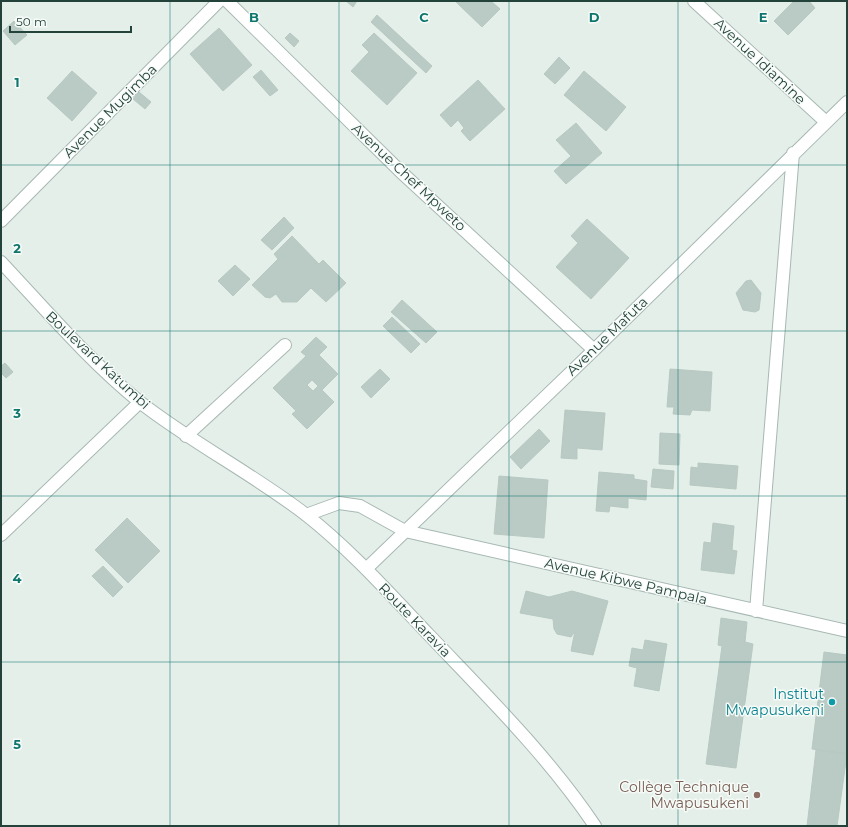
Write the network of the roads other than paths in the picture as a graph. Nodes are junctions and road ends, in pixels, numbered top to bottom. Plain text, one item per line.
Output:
1 (219, 1) edge
2 (227, 1) edge
3 (694, 1) edge
4 (847, 102) edge
5 (826, 122) junction
6 (794, 153) junction
7 (1, 221) edge
8 (1, 262) edge
9 (285, 344) dead end
10 (594, 350) junction
11 (140, 402) junction
12 (186, 436) junction
13 (204, 447) joint
14 (306, 515) junction
15 (405, 531) junction
16 (1, 535) edge
17 (366, 569) junction
18 (756, 611) junction
19 (847, 630) edge
20 (595, 826) edge

1 - 7 street, Avenue Mugimba
2 - 10 street, Avenue Chef Mpweto
3 - 5 street, Avenue Idiamine
4 - 5 street, Avenue Mafuta
5 - 6 street, Avenue Mafuta
6 - 10 street, Avenue Mafuta
6 - 18 street
8 - 11 street, Boulevard Katumbi
9 - 12 street
10 - 15 street, Avenue Mafuta
11 - 12 street, Boulevard Katumbi
11 - 16 street
12 - 13 street, Boulevard Katumbi
13 - 14 street, Route Karavia
14 - 15 street, Avenue Kibwe Pampala
14 - 17 street, Route Karavia
15 - 17 street, Avenue Mafuta
15 - 18 street, Avenue Kibwe Pampala
17 - 20 street, Route Karavia
18 - 19 street, Avenue Kibwe Pampala

